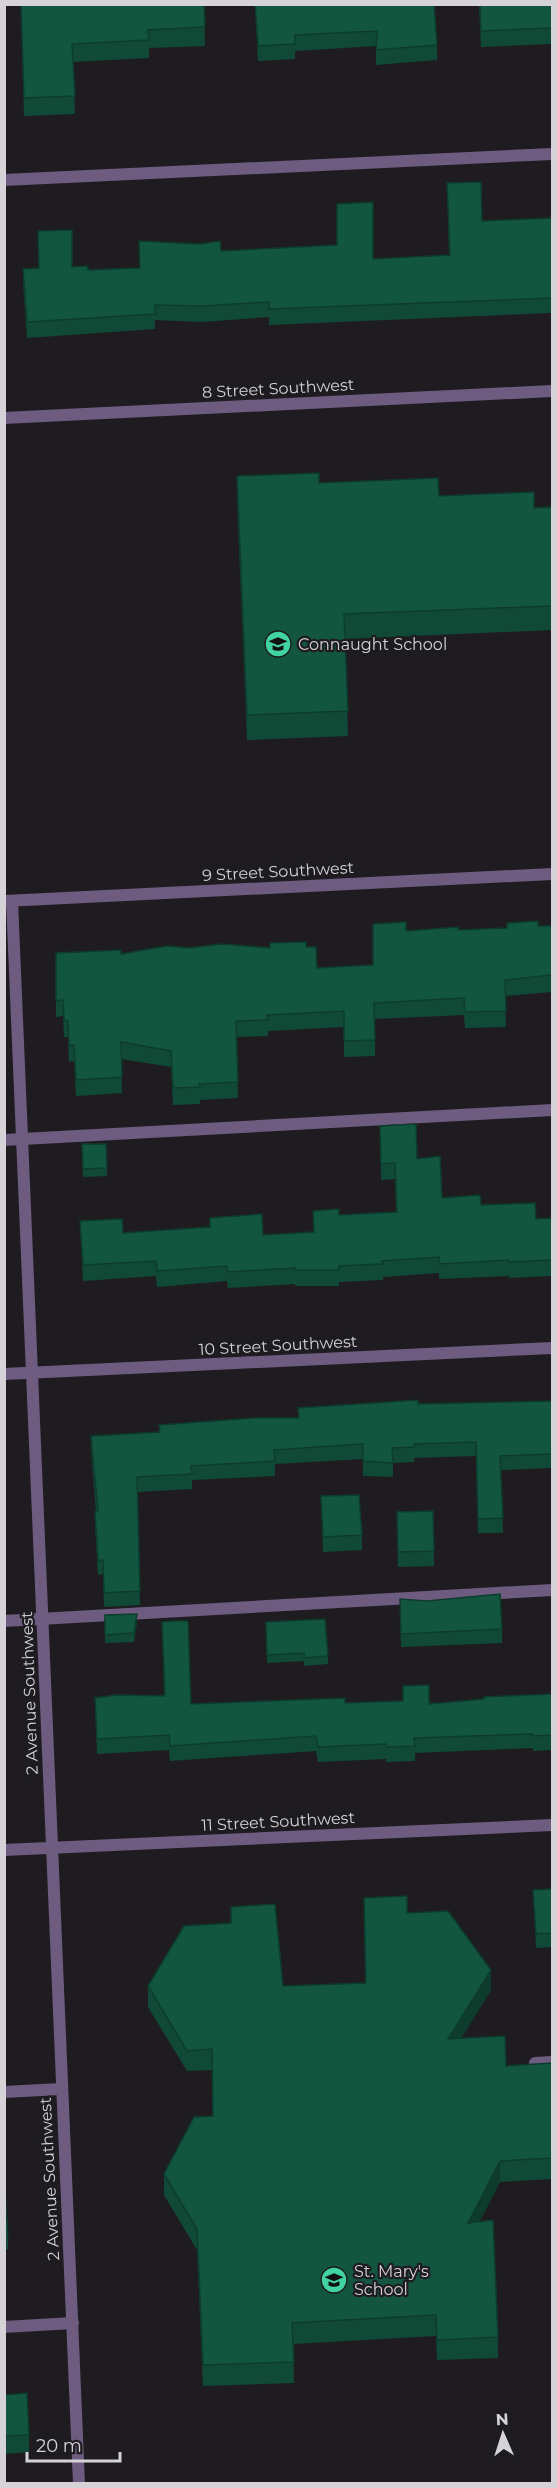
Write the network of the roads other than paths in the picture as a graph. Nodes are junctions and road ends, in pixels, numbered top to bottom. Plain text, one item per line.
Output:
1 (552, 154) edge
2 (4, 180) edge
3 (552, 391) edge
4 (4, 418) edge
5 (552, 874) edge
6 (8, 901) edge
7 (552, 1110) edge
8 (22, 1139) junction
9 (4, 1140) edge
10 (552, 1348) edge
11 (31, 1372) junction
12 (4, 1374) edge
13 (552, 1590) edge
14 (42, 1618) junction
15 (4, 1621) edge
16 (552, 1825) edge
17 (51, 1848) junction
18 (4, 1850) edge
19 (552, 2062) edge
20 (535, 2063) edge
21 (61, 2089) junction
22 (4, 2092) edge
23 (72, 2323) junction
24 (4, 2327) edge
25 (79, 2484) edge

1 - 2 street
3 - 4 street, 8 Street Southwest
5 - 6 street, 9 Street Southwest
6 - 8 street, 2 Avenue Southwest
7 - 8 street
8 - 9 street
8 - 11 street, 2 Avenue Southwest
10 - 11 street, 10 Street Southwest
11 - 12 street, 10 Street Southwest
11 - 14 street, 2 Avenue Southwest
13 - 14 street
14 - 15 street
14 - 17 street, 2 Avenue Southwest
16 - 17 street, 11 Street Southwest
17 - 18 street, 11 Street Southwest
17 - 21 street, 2 Avenue Southwest
19 - 20 street
21 - 22 street
21 - 23 street, 2 Avenue Southwest
23 - 24 street
23 - 25 street, 2 Avenue Southwest

